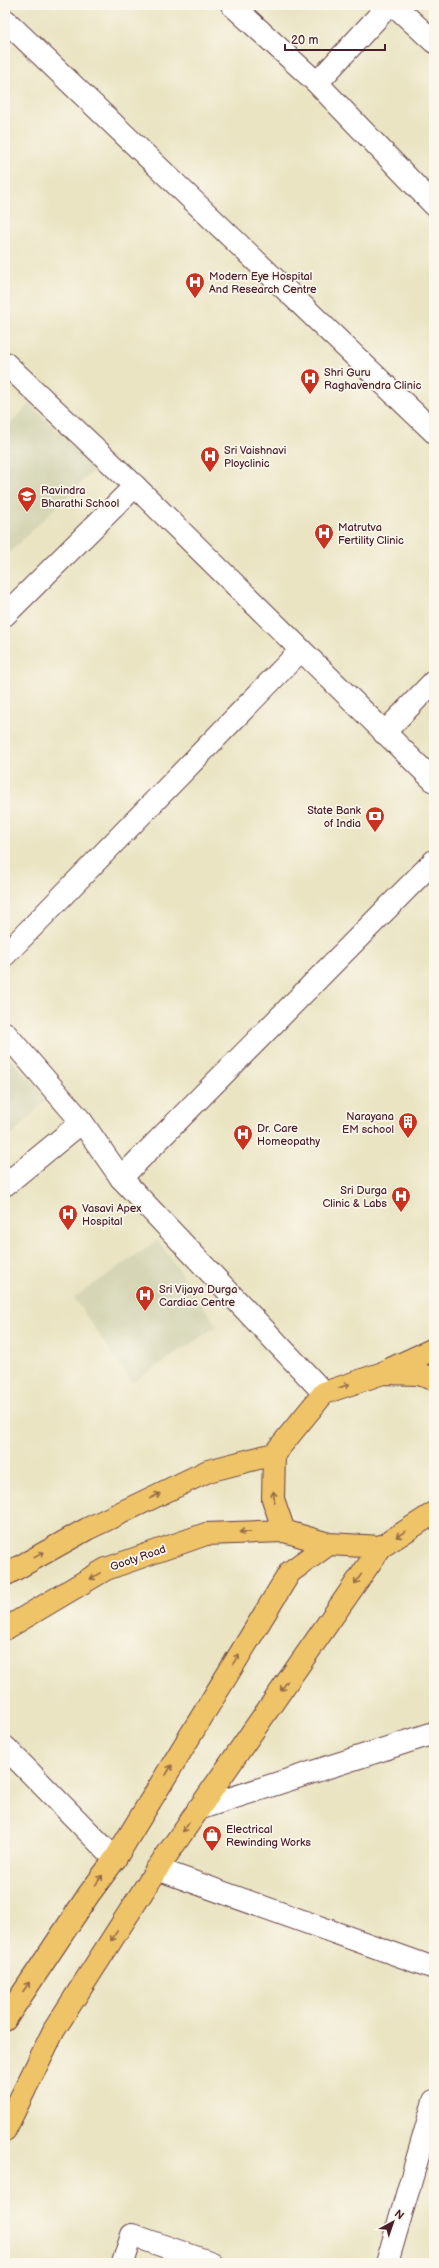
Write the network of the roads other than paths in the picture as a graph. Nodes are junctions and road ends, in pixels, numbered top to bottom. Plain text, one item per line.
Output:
1 (232, 5) edge
2 (389, 5) edge
3 (394, 5) edge
4 (5, 20) edge
5 (434, 42) edge
6 (317, 83) junction
7 (434, 204) edge
8 (5, 363) edge
9 (434, 432) edge
10 (136, 486) junction
11 (5, 615) edge
12 (301, 650) junction
13 (434, 681) edge
14 (384, 733) junction
15 (434, 781) edge
16 (434, 861) edge
17 (5, 955) edge
18 (5, 1033) edge
19 (82, 1122) junction
20 (121, 1178) junction
21 (5, 1185) edge
22 (434, 1349) edge
23 (383, 1373) junction
24 (434, 1379) edge
25 (324, 1393) junction
26 (274, 1454) junction
27 (434, 1514) edge
28 (284, 1531) junction
29 (328, 1544) junction
30 (381, 1547) junction
31 (5, 1574) edge
32 (5, 1629) edge
33 (434, 1733) edge
34 (5, 1747) edge
35 (198, 1810) junction
36 (115, 1859) junction
37 (157, 1869) junction
38 (434, 1968) edge
39 (5, 2020) edge
40 (434, 2101) edge
41 (5, 2130) edge
42 (123, 2263) edge
43 (212, 2263) edge
44 (387, 2263) edge

1 - 6 street
2 - 6 street
3 - 5 street
4 - 9 street
6 - 7 street
8 - 10 street
10 - 11 street
10 - 12 street
12 - 14 street
12 - 17 street
13 - 14 street
14 - 15 street
16 - 20 street
18 - 19 street
19 - 20 street
19 - 21 street
20 - 25 street
22 - 23 main road
23 - 24 main road
25 -> 23 main road
25 - 26 main road
28 -> 26 main road
31 -> 26 main road
27 -> 30 main road
28 - 29 main road, Gooty Road
28 -> 32 main road, Gooty Road
29 - 30 main road, Gooty Road
36 -> 29 main road
30 -> 35 main road
33 - 35 street
34 - 36 street
35 -> 37 main road
39 -> 36 main road
37 - 38 street
37 -> 41 main road
40 - 44 street
42 - 43 street

